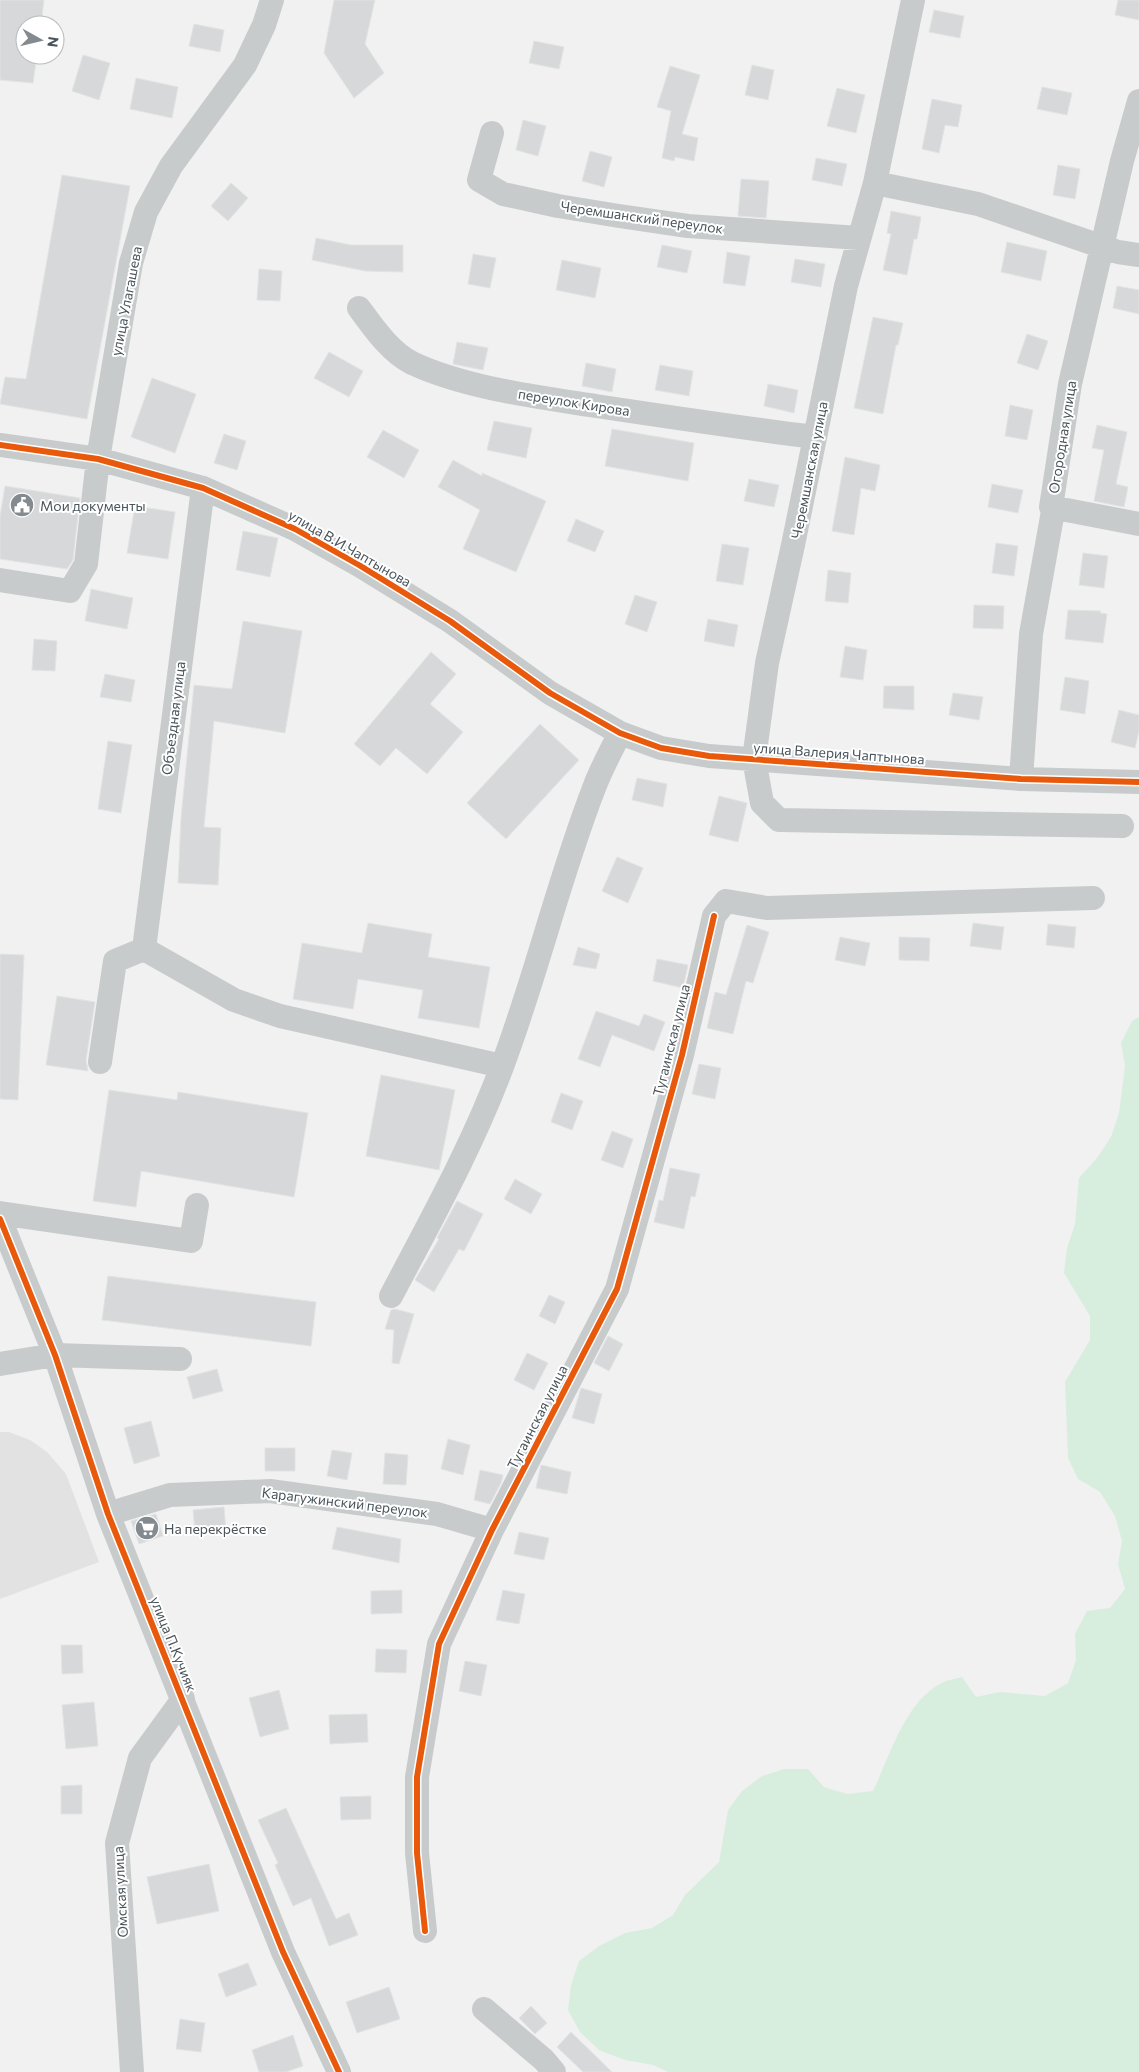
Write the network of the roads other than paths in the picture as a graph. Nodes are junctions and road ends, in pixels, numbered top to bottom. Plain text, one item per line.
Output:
1 (272, 0) edge
2 (913, 0) edge
3 (1139, 101) edge
4 (492, 133) dead end
5 (875, 183) junction
6 (859, 238) junction
7 (1102, 246) junction
8 (1139, 256) edge
9 (359, 308) dead end
10 (815, 437) junction
11 (0, 445) edge
12 (98, 458) junction
13 (203, 488) junction
14 (1051, 507) junction
15 (1139, 524) edge
16 (0, 580) edge
17 (550, 693) joint
18 (620, 733) junction
19 (754, 759) junction
20 (1021, 779) junction
21 (1139, 782) edge
22 (1122, 826) dead end
23 (1093, 898) dead end
24 (144, 949) junction
25 (100, 1062) dead end
26 (502, 1066) junction
27 (197, 1205) dead end
28 (0, 1213) edge
29 (0, 1219) edge
30 (391, 1296) dead end
31 (55, 1355) junction
32 (180, 1358) dead end
33 (0, 1364) edge
34 (108, 1514) junction
35 (492, 1530) junction
36 (182, 1699) junction
37 (425, 1931) dead end
38 (484, 2009) dead end
39 (132, 2072) edge
40 (339, 2072) edge
41 (554, 2072) edge

1 - 12 street, улица Улагашева
2 - 5 street, Черемшанская улица
3 - 7 street, Огородная улица
4 - 6 street, Черемшанский переулок
5 - 6 street, Черемшанская улица
5 - 7 street
6 - 10 street, Черемшанская улица
7 - 8 street
7 - 14 street, Огородная улица
9 - 10 street, переулок Кирова
10 - 19 street, Черемшанская улица
11 - 12 street, улица В.И.Чаптынова
12 - 13 street, улица В.И.Чаптынова
12 - 16 street, улица Улагашева
13 - 17 street, улица В.И.Чаптынова
13 - 24 street, Объездная улица
14 - 15 street
14 - 20 street, Огородная улица
17 - 18 street, улица Валерия Чаптынова
18 - 19 street, улица Валерия Чаптынова
18 - 26 street
19 - 20 street, улица Валерия Чаптынова
19 - 22 street, Черемшанская улица
20 - 21 street, улица Валерия Чаптынова
23 - 35 street, Тугаинская улица
24 - 25 street
24 - 26 street
26 - 30 street
27 - 28 street
29 - 31 street, улица П.Кучияк
31 - 32 street
31 - 33 street
31 - 34 street, улица П.Кучияк
34 - 35 street, Карагужинский переулок
34 - 36 street, улица П.Кучияк
35 - 37 street, Тугаинская улица
36 - 39 street, Омская улица
36 - 40 street, улица П.Кучияк
38 - 41 street

